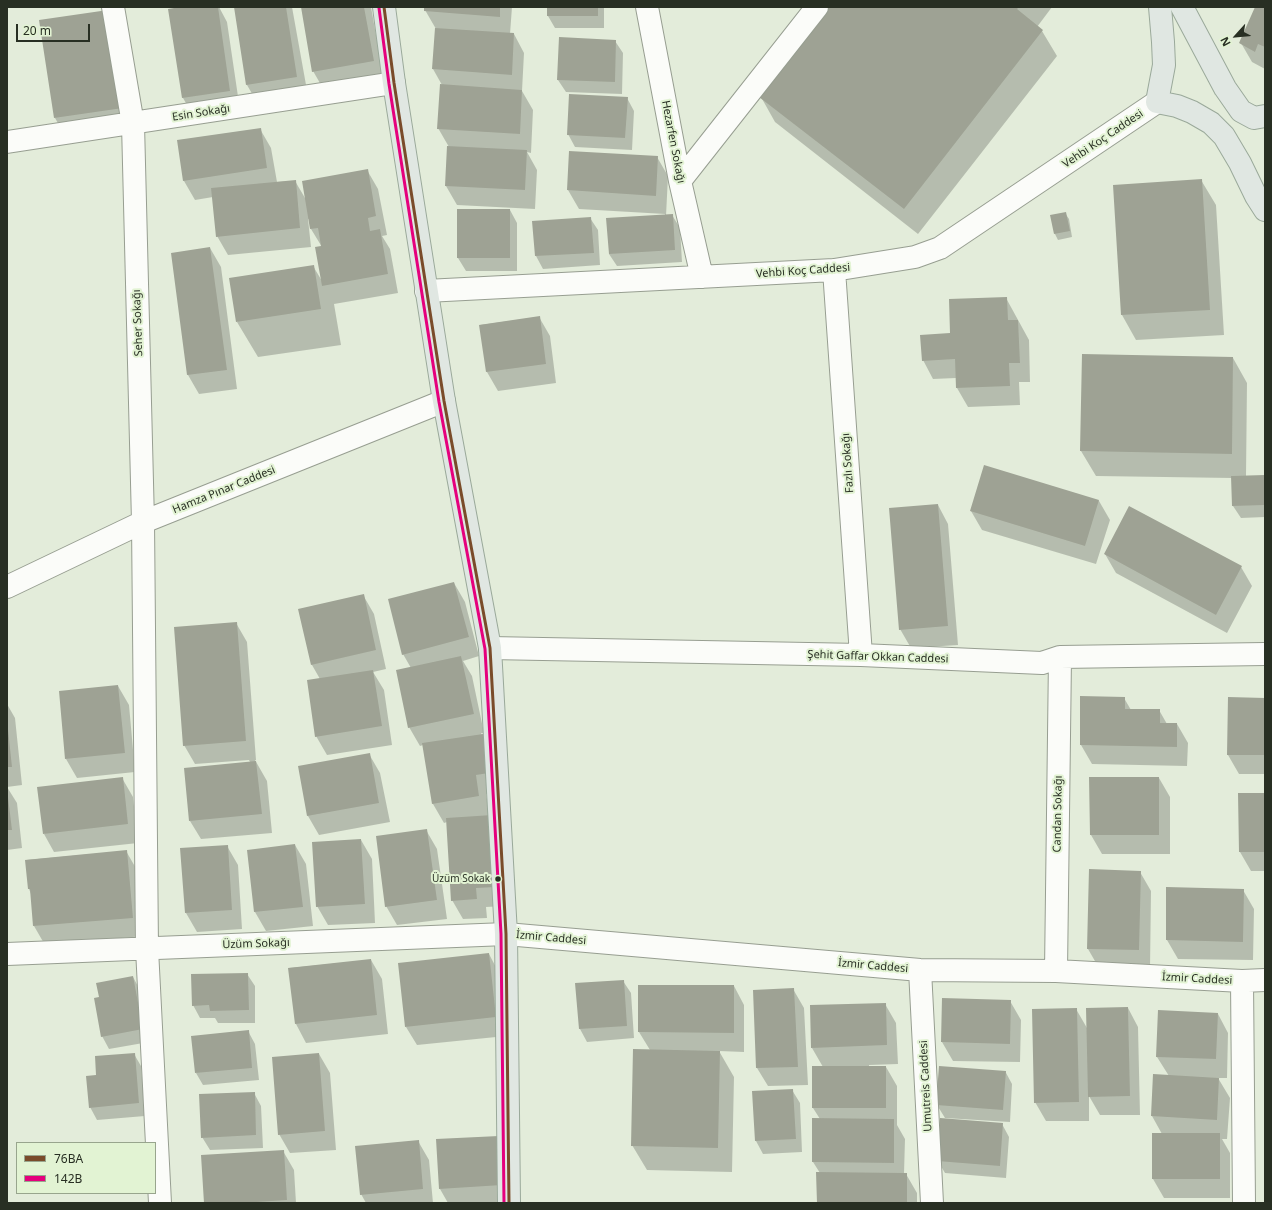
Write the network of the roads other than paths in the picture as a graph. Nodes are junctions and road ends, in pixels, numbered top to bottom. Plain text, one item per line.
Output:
1 (113, 7) edge
2 (384, 7) edge
3 (647, 7) edge
4 (817, 7) edge
5 (1160, 7) edge
6 (1182, 7) edge
7 (394, 83) junction
8 (1157, 102) junction
9 (1265, 116) edge
10 (133, 124) junction
11 (7, 142) edge
12 (680, 181) junction
13 (1265, 210) edge
14 (834, 270) junction
15 (702, 277) junction
16 (426, 291) junction
17 (444, 401) junction
18 (143, 522) junction
19 (7, 587) edge
20 (490, 648) junction
21 (1265, 654) edge
22 (861, 655) junction
23 (1060, 657) junction
24 (506, 934) junction
25 (147, 948) junction
26 (7, 954) edge
27 (920, 970) junction
28 (1056, 972) junction
29 (1265, 980) edge
30 (1242, 981) junction
31 (160, 1203) edge
32 (509, 1203) edge
33 (932, 1203) edge
34 (1244, 1203) edge

1 - 10 street, Seher Sokağı
2 - 7 main road
3 - 12 street, Hezarfen Sokağı
4 - 12 street
5 - 8 main road
6 - 9 main road
7 - 10 street, Esin Sokağı
7 - 16 main road
8 - 13 main road
8 - 14 street, Vehbi Koç Caddesi
10 - 11 street, Esin Sokağı
10 - 18 street, Seher Sokağı
12 - 15 street, Hezarfen Sokağı
14 - 15 street, Vehbi Koç Caddesi
14 - 22 street, Fazlı Sokağı
15 - 16 street, Vehbi Koç Caddesi
16 - 17 main road
17 - 18 street, Hamza Pınar Caddesi
17 - 20 main road
18 - 19 street, Hamza Pınar Caddesi
18 - 25 street, Seher Sokağı
20 - 22 street, Şehit Gaffar Okkan Caddesi
20 - 24 main road
21 - 23 street, Şehit Gaffar Okkan Caddesi
22 - 23 street, Şehit Gaffar Okkan Caddesi
23 - 28 street, Candan Sokağı
24 - 25 street, Üzüm Sokağı
24 - 27 street, İzmir Caddesi
24 - 32 main road
25 - 26 street, Üzüm Sokağı
25 - 31 street, Seher Sokağı
27 - 28 street, İzmir Caddesi
27 - 33 street, Umutreis Caddesi
28 - 30 street, İzmir Caddesi
29 - 30 street, İzmir Caddesi
30 - 34 street, İzmir Caddesi

